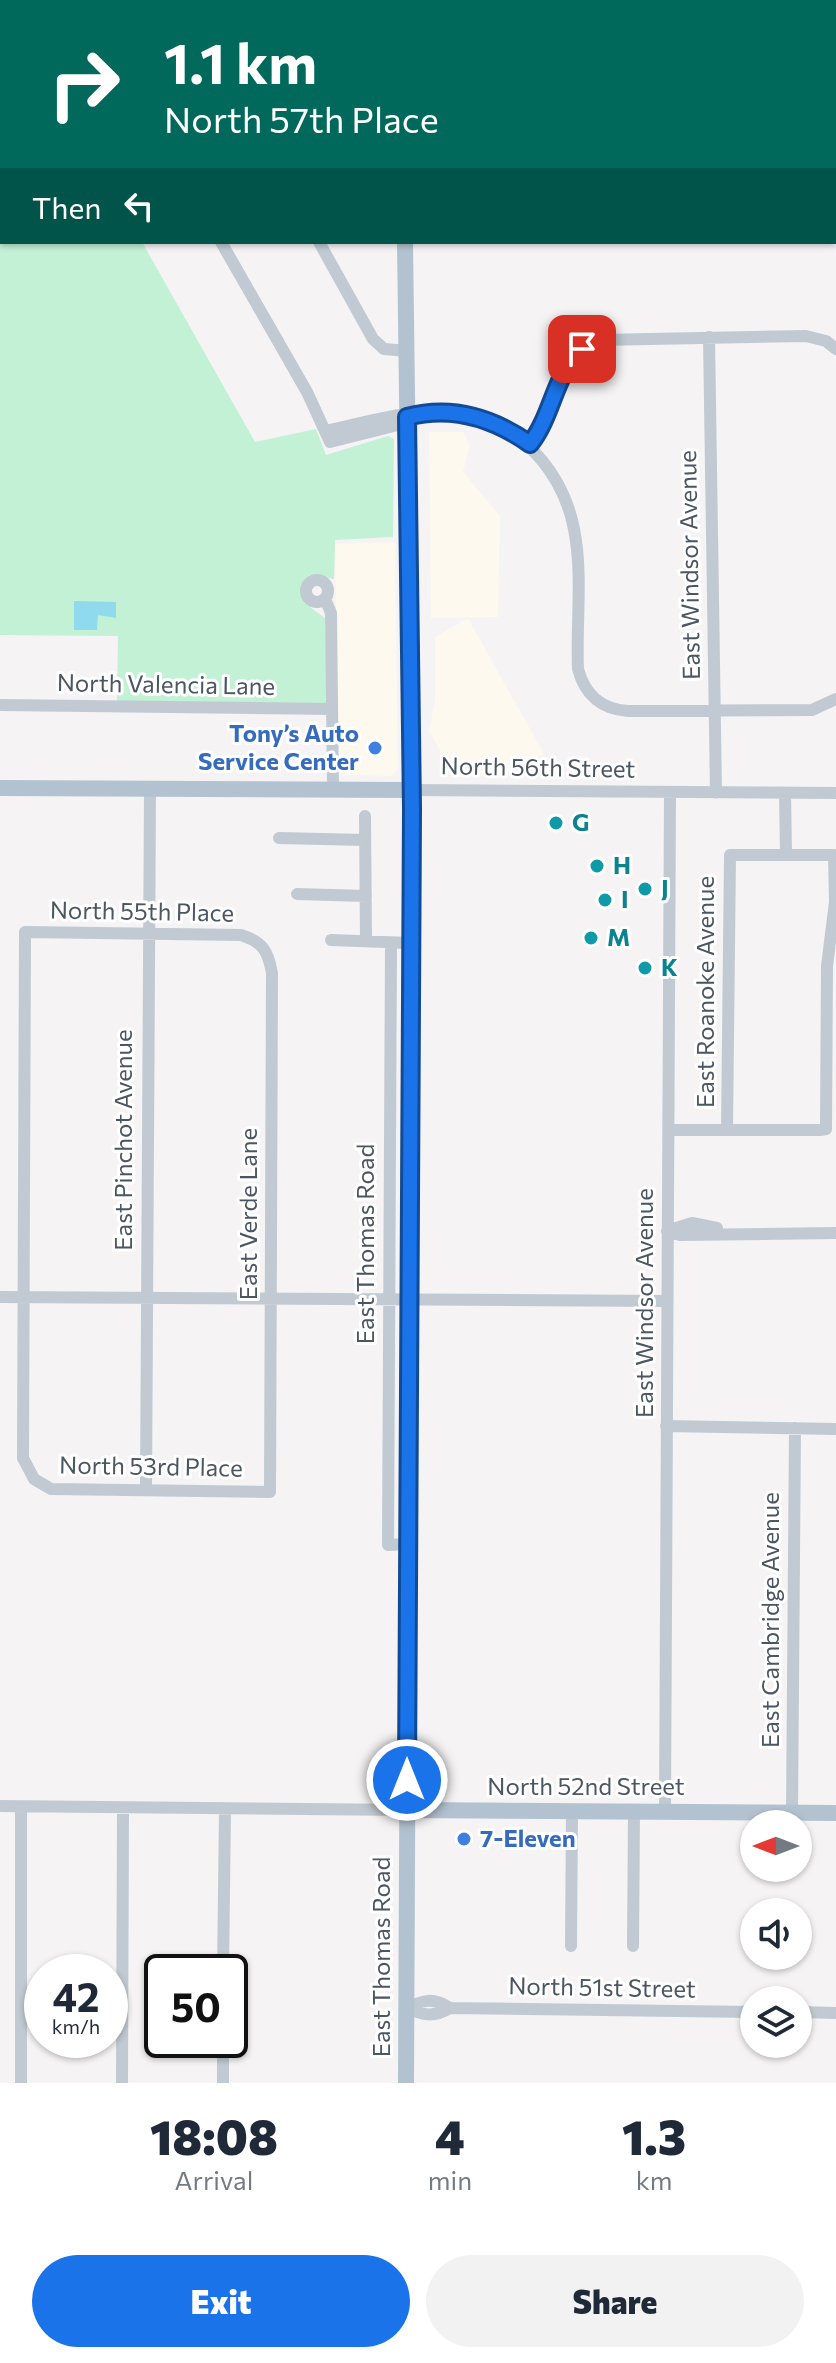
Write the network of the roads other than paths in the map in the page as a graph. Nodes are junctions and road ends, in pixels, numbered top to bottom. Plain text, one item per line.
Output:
1 (222, 244) edge
2 (320, 244) edge
3 (405, 244) edge
4 (709, 337) junction
5 (834, 347) edge
6 (407, 351) junction
7 (407, 417) junction
8 (530, 444) junction
9 (325, 599) dead end
10 (835, 700) edge
11 (0, 705) edge
12 (332, 709) junction
13 (714, 710) junction
14 (0, 788) edge
15 (150, 790) junction
16 (333, 790) junction
17 (412, 790) junction
18 (716, 793) junction
19 (785, 793) junction
20 (836, 793) edge
21 (670, 794) junction
22 (365, 816) dead end
23 (279, 838) dead end
24 (365, 840) junction
25 (786, 853) junction
26 (834, 855) edge
27 (297, 894) dead end
28 (366, 896) junction
29 (147, 933) junction
30 (257, 940) joint
31 (331, 940) dead end
32 (366, 940) junction
33 (391, 943) junction
34 (411, 943) junction
35 (669, 1130) junction
36 (727, 1130) junction
37 (667, 1231) junction
38 (836, 1233) edge
39 (0, 1297) edge
40 (23, 1297) junction
41 (146, 1297) junction
42 (271, 1298) junction
43 (390, 1298) junction
44 (409, 1298) junction
45 (666, 1301) junction
46 (666, 1426) junction
47 (795, 1428) junction
48 (836, 1429) edge
49 (146, 1490) junction
50 (270, 1492) joint
51 (408, 1544) junction
52 (0, 1806) edge
53 (21, 1807) junction
54 (123, 1808) junction
55 (225, 1810) junction
56 (407, 1810) junction
57 (792, 1810) edge
58 (572, 1811) junction
59 (634, 1811) junction
60 (665, 1811) junction
61 (740, 1812) edge
62 (812, 1813) edge
63 (836, 1813) edge
64 (571, 1946) dead end
65 (633, 1946) dead end
66 (223, 1954) edge
67 (406, 2008) junction
68 (740, 2012) edge
69 (812, 2012) edge
70 (836, 2013) edge
71 (223, 2058) edge
72 (21, 2083) edge
73 (122, 2083) edge
74 (223, 2083) edge
75 (406, 2083) edge

1 - 7 street
2 - 6 street
3 - 6 main road, East Thomas Road
4 - 5 street
4 - 8 street
4 - 13 street, East Windsor Avenue
6 - 7 main road, East Thomas Road
7 - 8 street
7 - 17 main road, East Thomas Road
8 - 13 street
9 - 12 street
10 - 13 street
11 - 12 street, North Valencia Lane
12 - 16 street
13 - 18 street, East Windsor Avenue
14 - 15 main road, North 56th Street
15 - 16 main road, North 56th Street
15 - 29 street, East Pinchot Avenue
16 - 17 main road, North 56th Street
17 - 21 street, North 56th Street
17 - 34 main road, East Thomas Road
18 - 19 street, North 56th Street
18 - 21 street, North 56th Street
19 - 20 street, North 56th Street
19 - 25 street
21 - 35 street, East Windsor Avenue
22 - 24 street
23 - 24 street
24 - 28 street
25 - 26 street
25 - 36 street, East Roanoke Avenue
26 - 36 street
27 - 28 street
28 - 32 street
29 - 30 street, North 55th Place
29 - 40 street, North 55th Place
29 - 41 street, East Pinchot Avenue
30 - 42 street, East Verde Lane
31 - 32 street
32 - 33 street
33 - 34 street
33 - 43 street, East Thomas Road
34 - 44 main road, East Thomas Road
35 - 36 street
35 - 37 street, East Windsor Avenue
37 - 38 street
37 - 45 street, East Windsor Avenue
39 - 40 street
40 - 41 street
40 - 49 street, North 53rd Place
41 - 42 street
41 - 49 street, East Pinchot Avenue
42 - 43 street
42 - 50 street, East Verde Lane
43 - 44 street
43 - 51 street, East Thomas Road
44 - 45 street
44 - 51 main road, East Thomas Road
45 - 46 street, East Windsor Avenue
46 - 47 street
46 - 60 street, East Windsor Avenue
47 - 48 street
47 - 57 street, East Cambridge Avenue
49 - 50 street, North 53rd Place
51 - 56 main road, East Thomas Road
52 - 53 street, North 52nd Street
53 - 54 street, North 52nd Street
53 - 72 street
54 - 55 street, North 52nd Street
54 - 73 street
55 - 56 street, North 52nd Street
55 - 66 street
56 - 58 main road, North 52nd Street
56 - 67 main road, East Thomas Road
58 - 59 main road, North 52nd Street
58 - 64 street
59 - 60 main road, North 52nd Street
59 - 65 street
60 - 61 main road, North 52nd Street
62 - 63 main road, North 52nd Street
67 - 68 street, North 51st Street
67 - 75 main road, East Thomas Road
69 - 70 street
71 - 74 street

